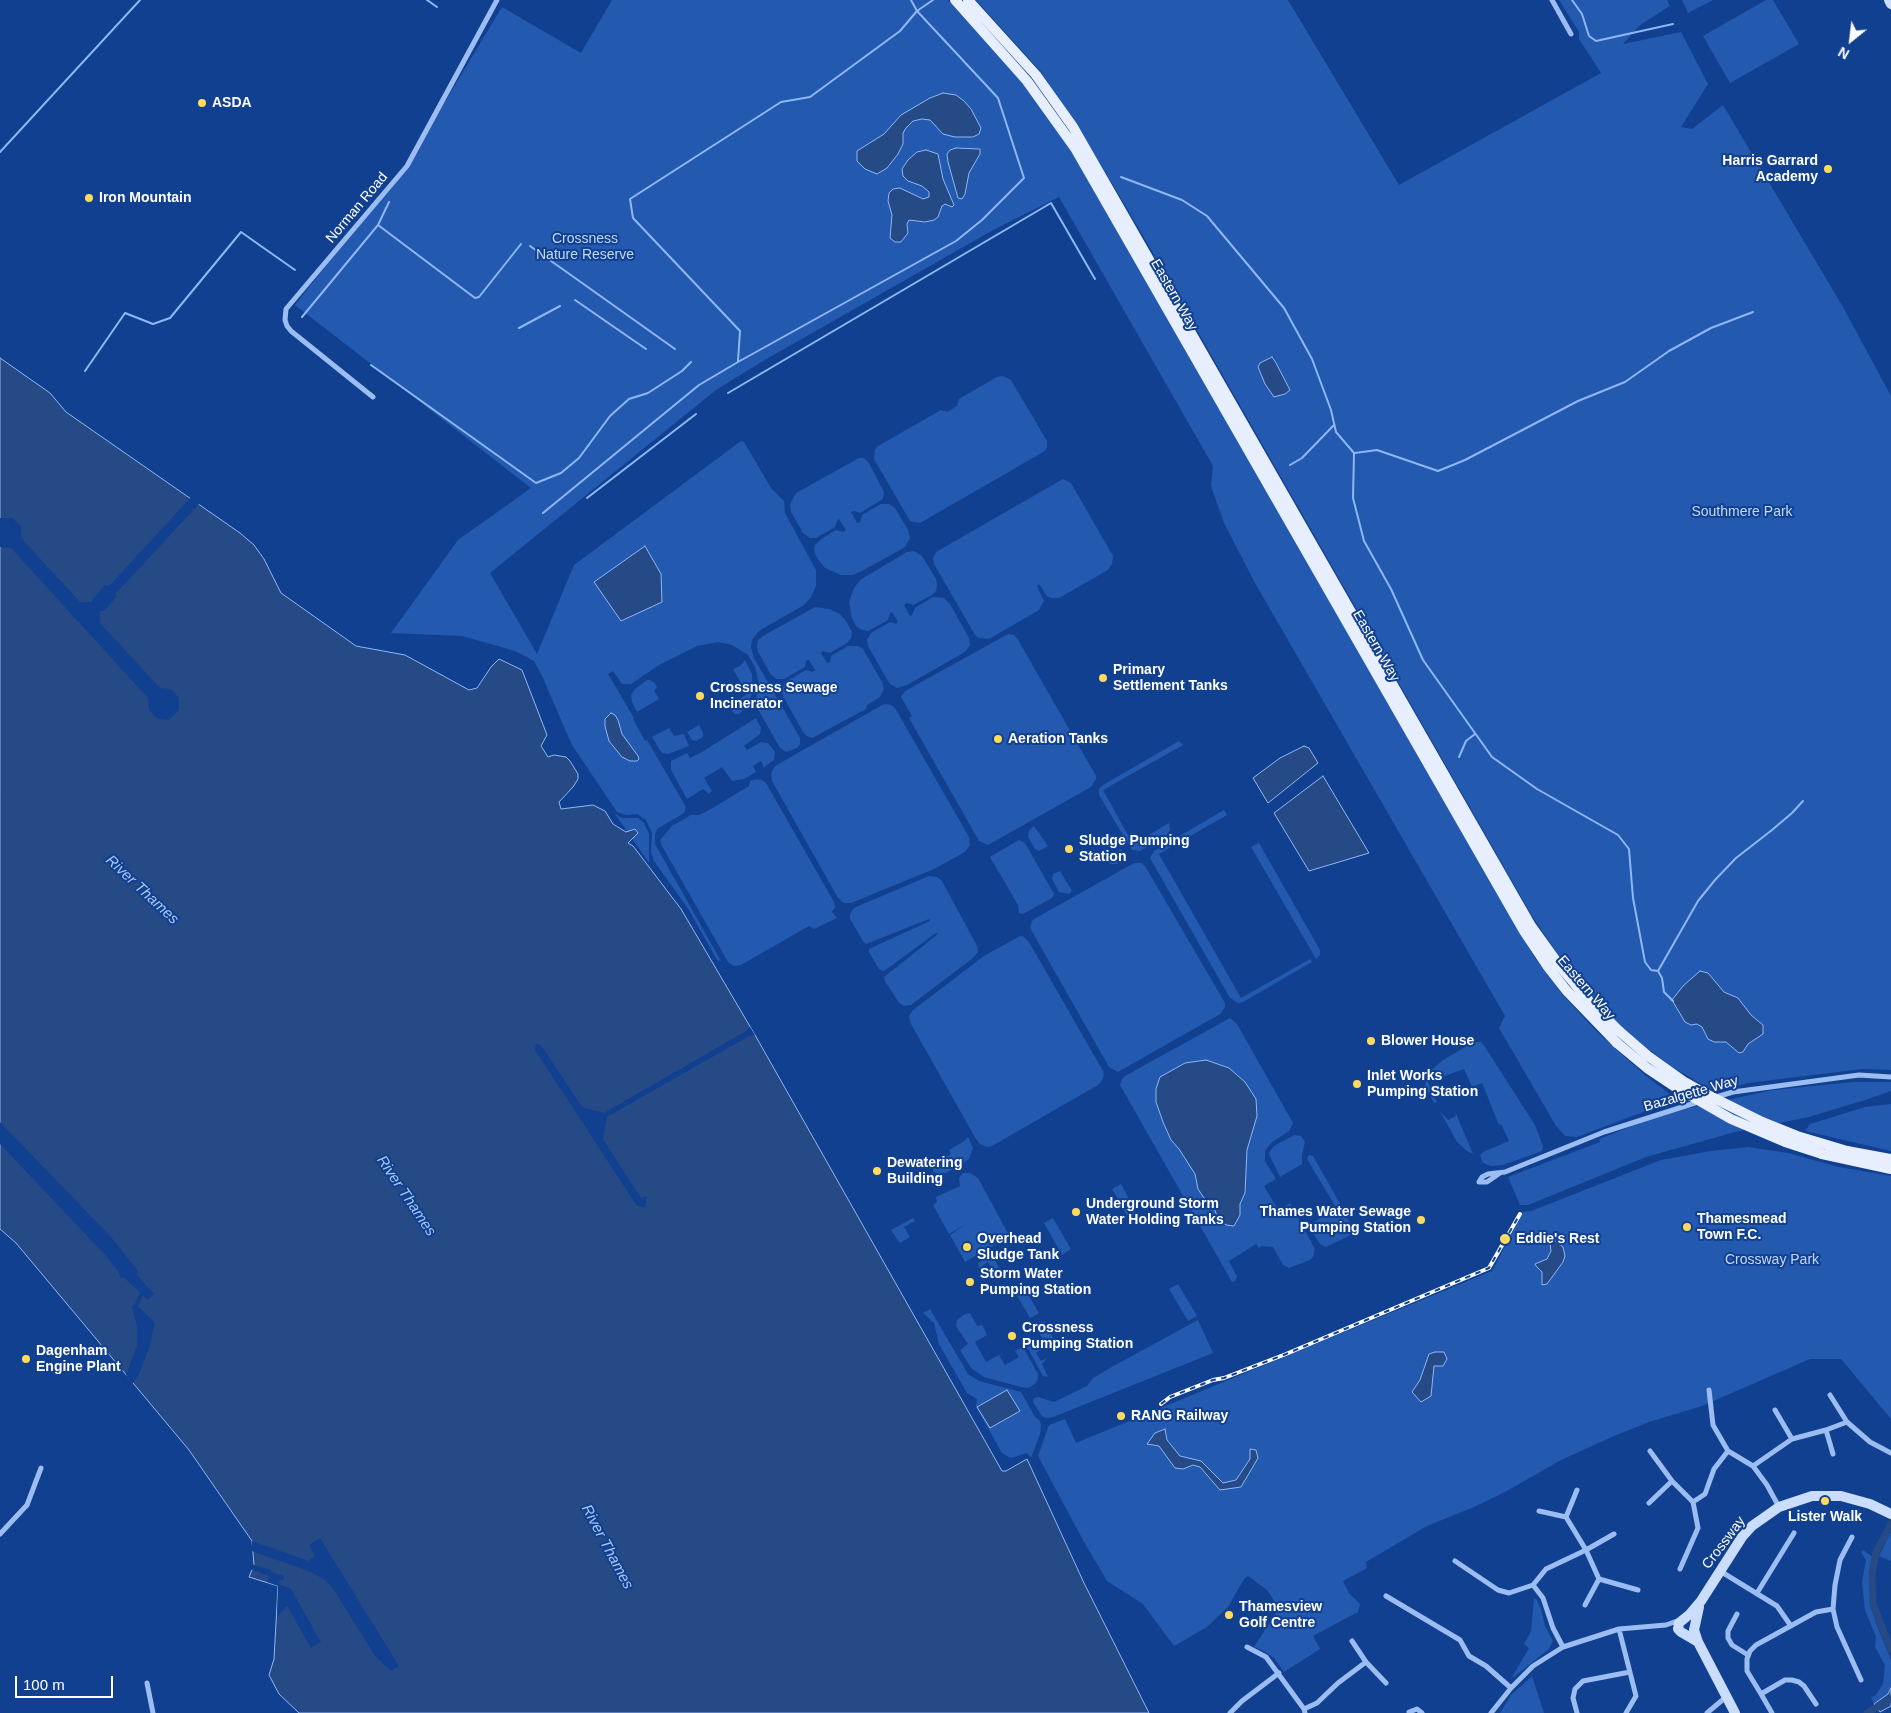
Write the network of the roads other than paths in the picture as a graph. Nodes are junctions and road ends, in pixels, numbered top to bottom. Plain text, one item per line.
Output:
1 (497, 0) edge
2 (955, 0) edge
3 (968, 0) edge
4 (1552, 0) edge
5 (1889, 0) edge
6 (1891, 4) edge
7 (1571, 34) dead end
8 (373, 396) dead end
9 (1891, 1077) edge
10 (1891, 1158) edge
11 (1891, 1168) edge
12 (1503, 1173) dead end
13 (1709, 1390) dead end
14 (1830, 1396) dead end
15 (1775, 1410) dead end
16 (1848, 1422) junction
17 (1826, 1430) junction
18 (1792, 1438) junction
19 (1650, 1451) dead end
20 (1728, 1451) junction
21 (1891, 1453) edge
22 (1833, 1454) dead end
23 (1753, 1466) junction
24 (41, 1468) dead end
25 (1672, 1481) junction
26 (1577, 1490) dead end
27 (1693, 1502) junction
28 (1649, 1503) dead end
29 (1779, 1507) junction
30 (1539, 1511) dead end
31 (1891, 1514) edge
32 (1566, 1517) junction
33 (1794, 1533) dead end
34 (0, 1534) edge
35 (1614, 1534) dead end
36 (1852, 1537) dead end
37 (1586, 1550) junction
38 (1455, 1561) dead end
39 (1680, 1569) dead end
40 (1719, 1570) junction
41 (1600, 1579) junction
42 (1534, 1585) junction
43 (1638, 1590) dead end
44 (1757, 1593) junction
45 (1386, 1596) dead end
46 (1701, 1601) junction
47 (1585, 1604) dead end
48 (1833, 1609) junction
49 (1737, 1614) dead end
50 (1683, 1619) junction
51 (1666, 1625) junction
52 (1790, 1626) junction
53 (1619, 1629) junction
54 (1688, 1630) junction
55 (1352, 1641) dead end
56 (1247, 1647) dead end
57 (1563, 1647) junction
58 (1748, 1654) junction
59 (1366, 1662) junction
60 (1630, 1672) junction
61 (1279, 1673) junction
62 (1861, 1680) dead end
63 (147, 1683) dead end
64 (1386, 1683) dead end
65 (1511, 1688) junction
66 (1761, 1694) junction
67 (1726, 1697) junction
68 (1816, 1704) dead end
69 (1304, 1711) edge
70 (1409, 1712) edge
71 (154, 1713) edge
72 (1230, 1713) edge
73 (1422, 1713) edge
74 (1491, 1713) edge
75 (1577, 1713) edge
76 (1626, 1713) edge
77 (1707, 1713) edge
78 (1735, 1713) edge
79 (1772, 1713) edge

1 - 8 street, Norman Road
2 - 11 main road, Eastern Way, bridge
3 - 10 main road, Eastern Way, bridge
4 - 7 street
5 - 6 street
9 - 12 street, Bazalgette Way
13 - 20 street
14 - 16 street
15 - 18 street
16 - 17 street
16 - 21 street
17 - 18 street
17 - 22 street
18 - 23 street
19 - 25 street
20 - 23 street
20 - 27 street
23 - 29 street
24 - 34 street
25 - 27 street
25 - 28 street
26 - 32 street
27 - 39 street
29 - 31 street, Crossway
29 - 40 street, Crossway
30 - 32 street
32 - 37 street
33 - 44 street
35 - 37 street
36 - 48 street
37 - 41 street
37 - 42 street
38 - 42 street
40 - 44 street
40 - 46 street, Crossway
41 - 43 street
41 - 47 street
42 - 57 street
44 - 52 street
45 - 65 street
46 - 50 street, Crossway
46 - 54 street, Crossway
48 - 52 street
48 - 62 street
49 - 58 street
50 - 51 street
50 - 54 street
51 - 53 street
51 - 54 street
52 - 58 street
53 - 57 street
53 - 60 street
54 - 67 street
55 - 59 street
56 - 61 street
57 - 65 street
58 - 66 street
59 - 64 street
59 - 69 street
60 - 75 street
60 - 76 street
61 - 69 street
61 - 72 street
63 - 71 street
65 - 74 street
66 - 68 street
66 - 79 street
67 - 77 street
67 - 78 street
70 - 73 street

